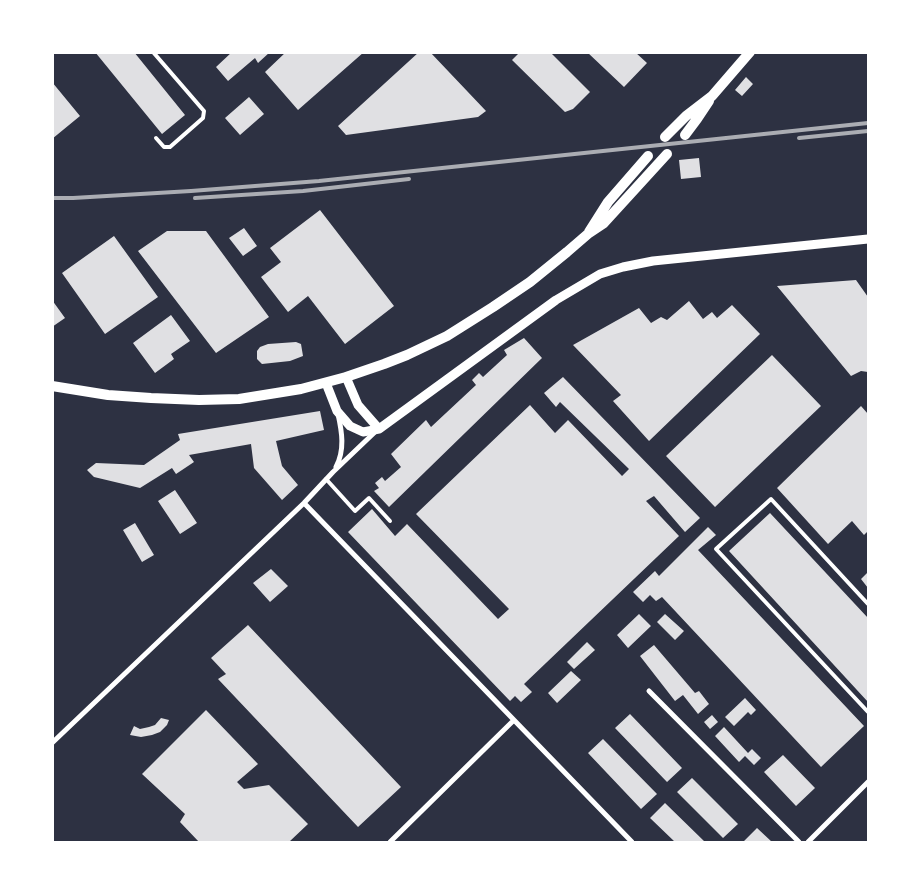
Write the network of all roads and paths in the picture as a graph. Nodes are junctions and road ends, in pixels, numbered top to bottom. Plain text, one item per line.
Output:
1 (153, 52) edge
2 (750, 52) edge
3 (712, 96) junction
4 (685, 135) dead end
5 (666, 137) dead end
6 (156, 138) dead end
7 (667, 154) dead end
8 (648, 156) dead end
9 (589, 233) junction
10 (868, 239) edge
11 (346, 377) junction
12 (326, 383) junction
13 (52, 386) edge
14 (337, 411) junction
15 (379, 429) junction
16 (333, 472) junction
17 (326, 479) junction
18 (304, 503) junction
19 (390, 520) dead end
20 (868, 604) edge
21 (649, 691) dead end
22 (868, 712) edge
23 (514, 720) junction
24 (52, 743) edge
25 (868, 782) edge
26 (390, 842) edge
27 (632, 842) edge
28 (799, 842) edge
29 (808, 842) edge

1 - 6 lane
2 - 3 main road
3 - 4 main road
3 - 5 main road
7 - 9 main road
8 - 9 main road
9 - 11 main road
10 - 15 street
11 - 12 main road
11 - 15 street
12 - 13 main road
12 - 14 street
14 - 15 street
14 - 16 street
15 - 16 street
16 - 17 street
17 - 18 street
17 - 19 lane
18 - 23 street
18 - 24 street
20 - 22 lane
21 - 28 street
23 - 26 street
23 - 27 street
25 - 29 street

